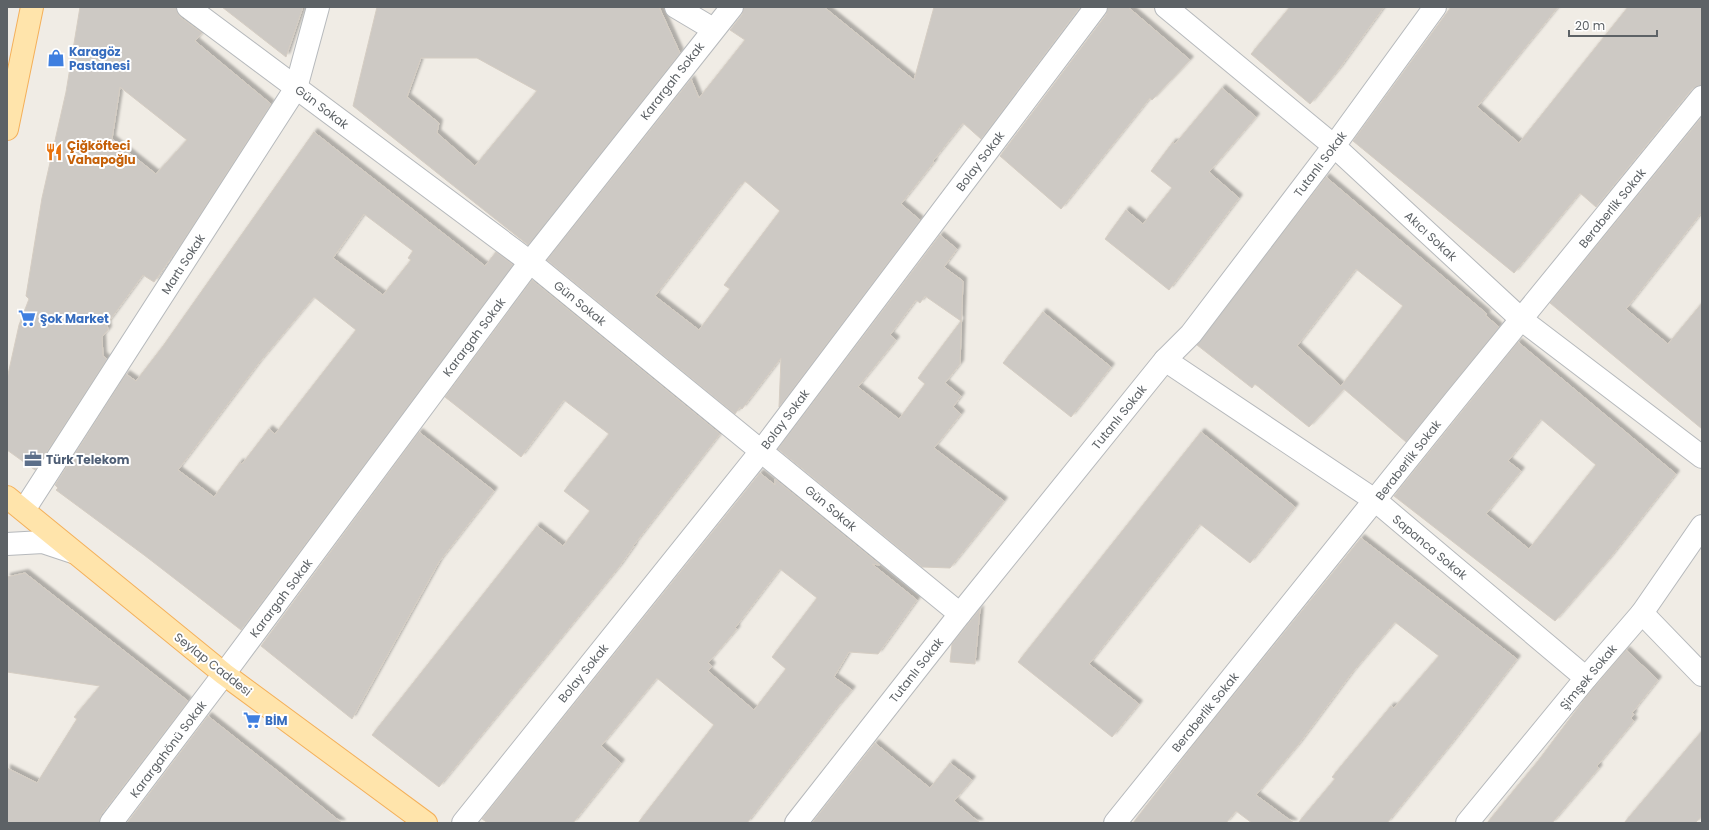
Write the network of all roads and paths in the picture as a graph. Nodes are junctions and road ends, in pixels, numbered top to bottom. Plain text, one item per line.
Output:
1 (32, 7) edge
2 (188, 7) edge
3 (318, 7) edge
4 (676, 7) edge
5 (732, 7) edge
6 (1096, 7) edge
7 (1166, 7) edge
8 (1435, 7) edge
9 (713, 29) junction
10 (296, 88) junction
11 (1702, 98) edge
12 (7, 129) edge
13 (1334, 146) junction
14 (530, 262) junction
15 (1522, 320) junction
16 (1165, 360) junction
17 (762, 450) junction
18 (1702, 457) edge
19 (1376, 501) junction
20 (15, 503) edge
21 (1702, 526) edge
22 (7, 544) edge
23 (73, 552) junction
24 (1642, 613) junction
25 (960, 614) junction
26 (224, 674) junction
27 (1702, 675) edge
28 (1586, 678) junction
29 (110, 823) edge
30 (426, 823) edge
31 (463, 823) edge
32 (796, 823) edge
33 (1115, 823) edge
34 (1467, 823) edge

1 - 12 main road
2 - 10 street, Gün Sokak
3 - 10 street, Martı Sokak
4 - 9 street
5 - 9 street, Karargah Sokak
6 - 17 street, Bolay Sokak
7 - 13 street, Akıcı Sokak
8 - 13 street, Tutanlı Sokak
9 - 14 street, Karargah Sokak
10 - 14 street, Gün Sokak
10 - 20 street, Martı Sokak
11 - 15 street, Beraberlik Sokak
13 - 15 street, Akıcı Sokak
13 - 16 street, Tutanlı Sokak
14 - 17 street, Gün Sokak
14 - 26 street, Karargah Sokak
15 - 18 street, Akıcı Sokak
15 - 19 street, Beraberlik Sokak
16 - 19 street, Sapanca Sokak
16 - 25 street, Tutanlı Sokak
17 - 25 street, Gün Sokak
17 - 31 street, Bolay Sokak
19 - 28 street, Sapanca Sokak
19 - 33 street, Beraberlik Sokak
20 - 23 main road, Seylap Caddesi
21 - 24 street, Şimşek Sokak
22 - 23 street
23 - 26 main road, Seylap Caddesi
24 - 27 street
24 - 28 street, Şimşek Sokak
25 - 32 street, Tutanlı Sokak
26 - 29 street, Karargahönü Sokak
26 - 30 main road, Seylap Caddesi
28 - 34 street, Şimşek Sokak

